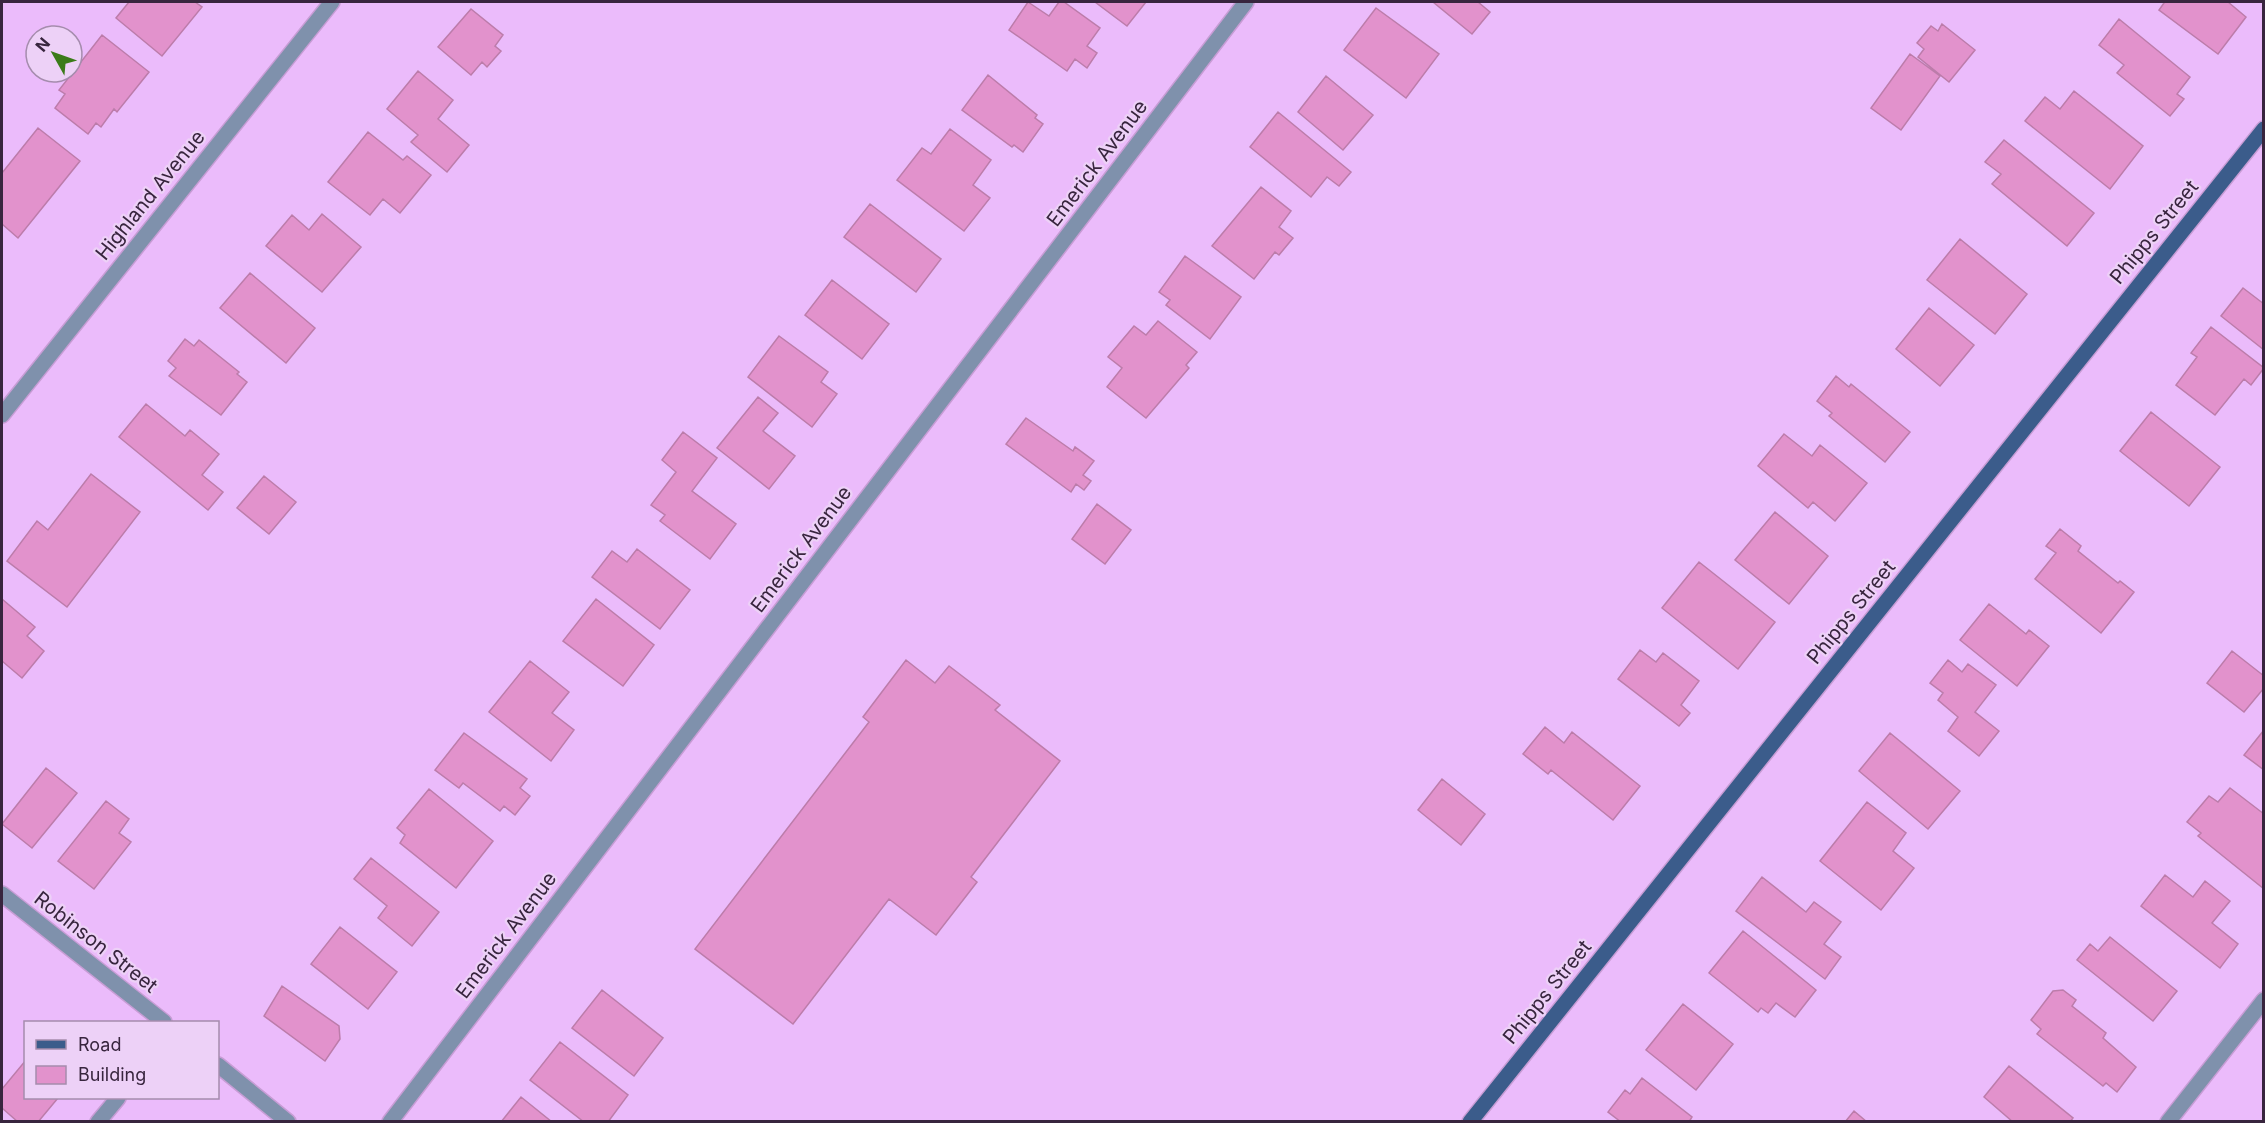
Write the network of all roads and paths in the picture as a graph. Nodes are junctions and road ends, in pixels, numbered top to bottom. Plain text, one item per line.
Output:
1 (332, 2) edge
2 (1246, 2) edge
3 (2264, 129) edge
4 (2, 415) edge
5 (2, 894) edge
6 (2264, 1000) edge
7 (161, 1021) edge
8 (219, 1066) edge
9 (117, 1099) edge
10 (98, 1122) edge
11 (288, 1122) edge
12 (390, 1122) edge
13 (1470, 1122) edge
14 (2168, 1122) edge

1 - 4 street, Highland Avenue
2 - 12 street, Emerick Avenue
3 - 13 main road, Phipps Street
5 - 7 street, Robinson Street
6 - 14 street
8 - 11 street
9 - 10 street

